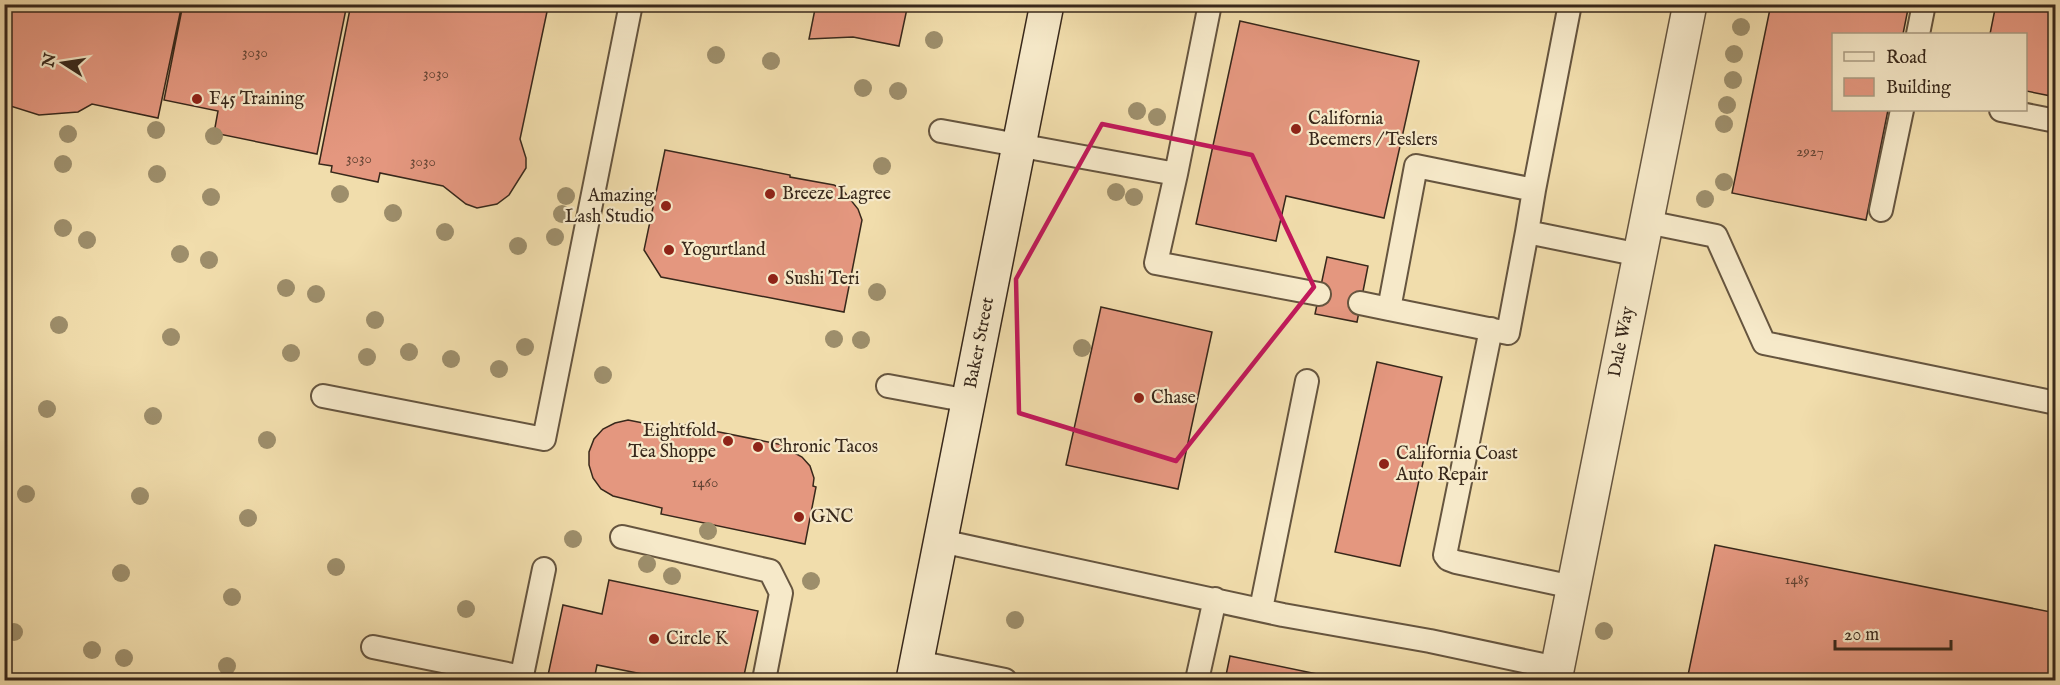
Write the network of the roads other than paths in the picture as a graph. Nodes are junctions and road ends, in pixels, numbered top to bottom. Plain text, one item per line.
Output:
1 (632, 4) edge
2 (1047, 4) edge
3 (1210, 4) edge
4 (1570, 4) edge
5 (1690, 4) edge
6 (1924, 4) edge
7 (1918, 33) edge
8 (1902, 111) edge
9 (2006, 111) edge
10 (2055, 121) edge
11 (941, 131) dead end
12 (1019, 147) junction
13 (1176, 174) junction
14 (1534, 190) junction
15 (1881, 210) dead end
16 (1647, 222) junction
17 (1527, 232) junction
18 (1640, 255) junction
19 (1319, 294) dead end
20 (1360, 303) dead end
21 (1389, 309) junction
22 (1491, 330) junction
23 (1307, 381) dead end
24 (888, 386) dead end
25 (323, 396) dead end
26 (969, 401) junction
27 (2055, 403) edge
28 (622, 537) dead end
29 (941, 541) junction
30 (544, 569) dead end
31 (1573, 587) junction
32 (1215, 599) junction
33 (1261, 609) junction
34 (373, 647) dead end
35 (915, 671) edge
36 (1556, 674) edge
37 (522, 679) edge
38 (764, 681) edge
39 (1005, 681) edge
40 (1197, 681) edge

1 - 25 lane
2 - 12 street, Baker Street
3 - 13 lane
4 - 14 lane
5 - 16 street, Dale Way
6 - 7 lane
8 - 15 lane
9 - 10 lane
11 - 12 lane
12 - 13 lane
12 - 26 street, Baker Street
13 - 19 lane
14 - 17 lane
14 - 21 lane
16 - 18 street, Dale Way
16 - 27 lane
17 - 18 lane
17 - 22 lane
18 - 31 street, Dale Way
20 - 21 lane
21 - 22 lane
22 - 31 lane
23 - 33 lane
24 - 26 lane
26 - 29 street, Baker Street
28 - 38 lane
29 - 32 lane
29 - 35 street, Baker Street
30 - 37 lane
31 - 36 street, Dale Way
32 - 33 lane
32 - 40 lane
33 - 36 lane
34 - 37 lane
35 - 39 lane

